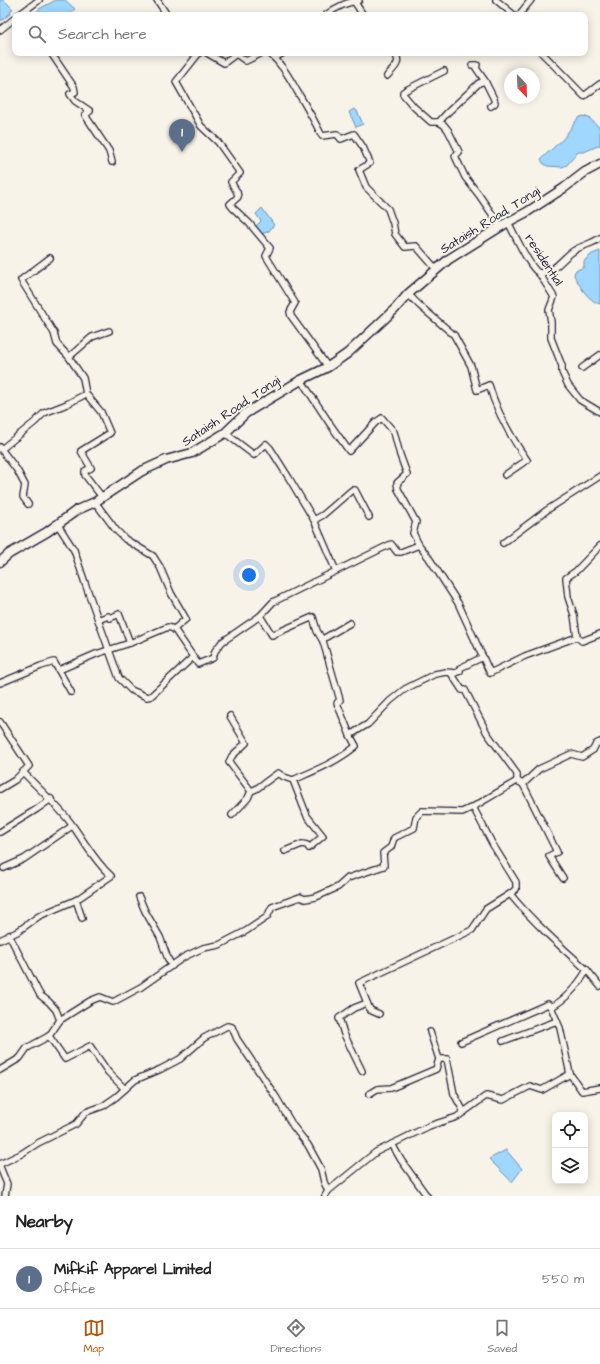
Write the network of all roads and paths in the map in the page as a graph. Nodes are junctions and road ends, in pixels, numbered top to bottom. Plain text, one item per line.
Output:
1 (39, 0) edge
2 (157, 0) edge
3 (338, 0) edge
4 (357, 0) edge
5 (496, 0) edge
6 (531, 0) edge
7 (344, 4) junction
8 (24, 12) edge
9 (165, 12) edge
10 (330, 12) edge
11 (362, 12) edge
12 (510, 12) edge
13 (521, 12) edge
14 (12, 20) edge
15 (0, 30) edge
16 (53, 56) edge
17 (197, 56) edge
18 (212, 56) edge
19 (233, 56) edge
20 (239, 56) edge
21 (256, 56) edge
22 (278, 56) edge
23 (397, 56) edge
24 (545, 56) edge
25 (275, 58) joint
26 (472, 65) dead end
27 (444, 70) dead end
28 (387, 76) dead end
29 (485, 81) junction
30 (600, 84) edge
31 (491, 106) dead end
32 (439, 122) junction
33 (112, 162) dead end
34 (600, 164) edge
35 (508, 222) junction
36 (501, 227) junction
37 (600, 238) edge
38 (50, 258) dead end
39 (436, 269) junction
40 (539, 273) junction
41 (408, 294) junction
42 (109, 331) dead end
43 (600, 355) edge
44 (69, 357) junction
45 (328, 367) junction
46 (582, 368) dead end
47 (301, 380) junction
48 (86, 394) junction
49 (600, 412) edge
50 (225, 433) junction
51 (1, 448) edge
52 (505, 475) dead end
53 (600, 476) edge
54 (98, 499) junction
55 (28, 504) dead end
56 (369, 517) dead end
57 (314, 520) junction
58 (58, 525) junction
59 (503, 542) dead end
60 (419, 545) junction
61 (600, 546) edge
62 (0, 562) edge
63 (336, 572) junction
64 (260, 616) junction
65 (98, 620) junction
66 (350, 624) dead end
67 (174, 630) junction
68 (600, 634) edge
69 (577, 637) junction
70 (323, 642) junction
71 (130, 643) junction
72 (109, 651) junction
73 (193, 657) junction
74 (484, 657) junction
75 (59, 670) junction
76 (450, 673) junction
77 (0, 683) edge
78 (71, 692) dead end
79 (230, 716) dead end
80 (0, 722) edge
81 (350, 735) junction
82 (600, 742) edge
83 (24, 772) junction
84 (293, 780) junction
85 (517, 781) junction
86 (523, 784) junction
87 (0, 789) edge
88 (251, 792) junction
89 (51, 799) junction
90 (473, 807) junction
91 (232, 816) dead end
92 (72, 826) junction
93 (0, 832) edge
94 (285, 851) dead end
95 (4, 868) dead end
96 (563, 878) dead end
97 (510, 894) junction
98 (139, 897) dead end
99 (76, 900) junction
100 (82, 918) dead end
101 (9, 935) junction
102 (0, 940) edge
103 (172, 966) junction
104 (587, 970) junction
105 (600, 986) edge
106 (367, 1003) junction
107 (551, 1007) junction
108 (379, 1014) dead end
109 (60, 1020) junction
110 (557, 1021) junction
111 (430, 1032) dead end
112 (49, 1036) junction
113 (503, 1041) dead end
114 (461, 1042) dead end
115 (439, 1059) junction
116 (0, 1070) edge
117 (362, 1071) dead end
118 (570, 1074) junction
119 (600, 1088) edge
120 (124, 1089) junction
121 (369, 1094) dead end
122 (464, 1112) junction
123 (392, 1144) junction
124 (0, 1166) edge
125 (327, 1193) edge
126 (5, 1196) edge
127 (427, 1196) edge

1 - 8 street
2 - 9 street
3 - 7 street
4 - 7 street
4 - 11 street
5 - 12 street
6 - 13 street
7 - 10 street
14 - 15 street
16 - 33 street
17 - 45 street
18 - 19 street
20 - 21 street
22 - 25 street
23 - 28 street
24 - 30 street
25 - 39 street
26 - 29 street
27 - 32 street
29 - 31 street
29 - 32 street
32 - 36 street
34 - 35 street, Sataish Road, Tongi
35 - 36 street, Sataish Road, Tongi
35 - 40 street, residential
36 - 39 street, Sataish Road, Tongi
37 - 40 street
38 - 44 street
39 - 41 street, Sataish Road, Tongi
40 - 49 street, residential
41 - 45 street, Sataish Road, Tongi
41 - 52 street
42 - 44 street
43 - 46 street
44 - 48 street
45 - 47 street, Sataish Road, Tongi
47 - 50 street, Sataish Road, Tongi
47 - 60 street
48 - 51 street
48 - 54 street
50 - 54 street, Sataish Road, Tongi
50 - 57 street
51 - 55 street
53 - 59 street
54 - 58 street, Sataish Road, Tongi
54 - 67 street
56 - 57 street
57 - 63 street
58 - 62 street, Sataish Road, Tongi
58 - 65 street
60 - 63 street
60 - 74 street
61 - 69 street
63 - 64 street
64 - 70 street
64 - 73 street
65 - 71 street
65 - 72 street
66 - 70 street
67 - 71 street
67 - 73 street
68 - 69 street
69 - 74 street
70 - 81 street
71 - 72 street
72 - 73 street
72 - 75 street
74 - 76 street
75 - 77 street
75 - 78 street
76 - 81 street
76 - 85 street
79 - 88 street
80 - 83 street
81 - 84 street
82 - 86 street
83 - 87 street
83 - 89 street
84 - 88 street
84 - 94 street
85 - 86 street
85 - 90 street
86 - 96 street
88 - 91 street
89 - 92 street
89 - 93 street
90 - 97 street
90 - 103 street
92 - 95 street
92 - 99 street
97 - 104 street
97 - 106 street
98 - 103 street
99 - 100 street
99 - 101 street
101 - 102 street
101 - 109 street
103 - 109 street
104 - 105 street
104 - 107 street
106 - 108 street
106 - 117 street
107 - 110 street
107 - 114 street
109 - 112 street
110 - 113 street
110 - 118 street
111 - 115 street
112 - 116 street
112 - 120 street
115 - 121 street
115 - 122 street
118 - 119 street
118 - 122 street
120 - 124 street
120 - 125 street
122 - 123 street
123 - 125 street
123 - 127 street
124 - 126 street

